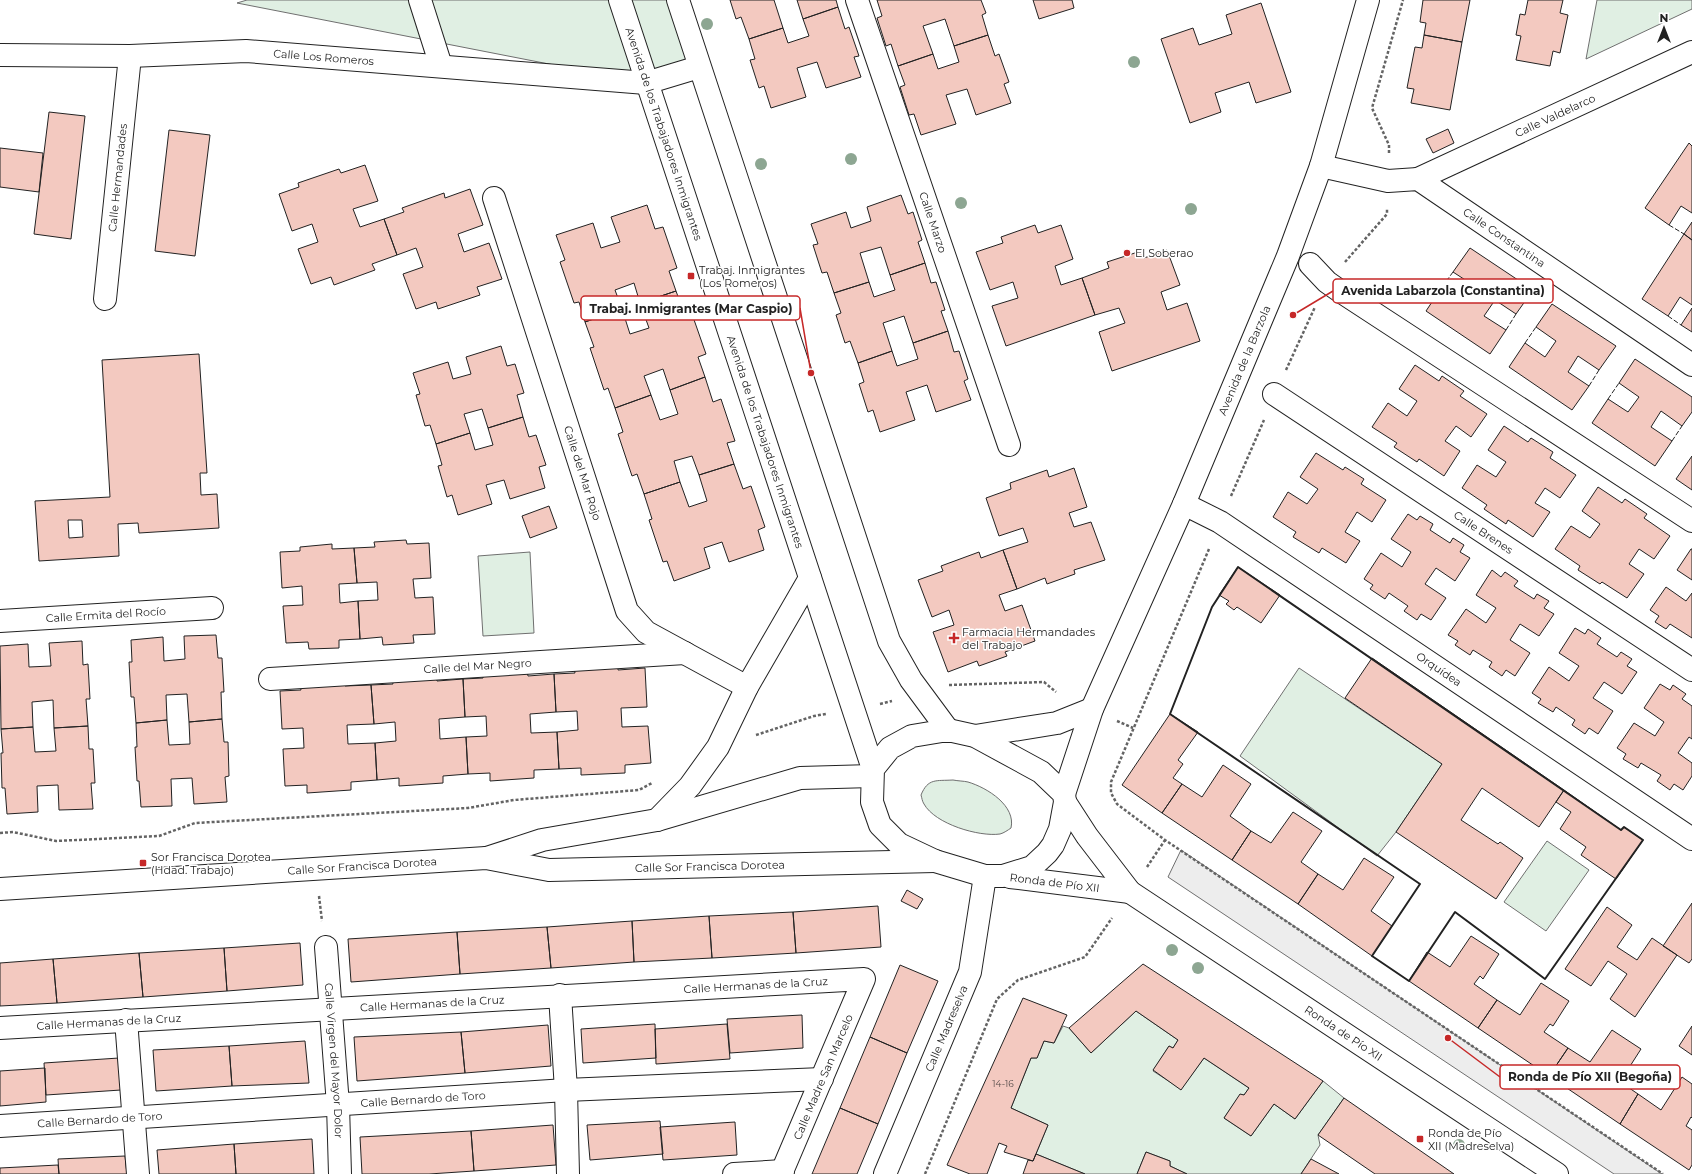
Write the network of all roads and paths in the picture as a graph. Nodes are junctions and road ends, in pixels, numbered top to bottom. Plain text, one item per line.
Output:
1 (420, 0) edge
2 (620, 0) edge
3 (678, 0) edge
4 (857, 0) edge
5 (1368, 0) edge
6 (1403, 0) edge
7 (1692, 52) edge
8 (0, 55) edge
9 (130, 56) junction
10 (442, 66) junction
11 (699, 67) junction
12 (646, 83) junction
13 (1389, 145) dead end
14 (1322, 166) junction
15 (1418, 180) junction
16 (494, 198) dead end
17 (1387, 214) dead end
18 (1310, 264) dead end
19 (1327, 282) junction
20 (105, 299) dead end
21 (1692, 365) edge
22 (1274, 394) junction
23 (1009, 445) dead end
24 (1228, 503) dead end
25 (1184, 504) junction
26 (1692, 521) edge
27 (1210, 547) dead end
28 (810, 578) junction
29 (212, 608) dead end
30 (0, 621) edge
31 (685, 653) junction
32 (1692, 670) edge
33 (270, 679) dead end
34 (950, 685) dead end
35 (747, 687) junction
36 (1059, 694) dead end
37 (1092, 709) junction
38 (814, 716) dead end
39 (948, 730) junction
40 (754, 736) dead end
41 (975, 736) junction
42 (872, 773) junction
43 (657, 780) dead end
44 (1065, 798) junction
45 (657, 820) junction
46 (0, 833) edge
47 (1692, 839) edge
48 (486, 858) junction
49 (935, 861) junction
50 (315, 869) junction
51 (994, 876) junction
52 (0, 889) edge
53 (1130, 892) junction
54 (1107, 925) dead end
55 (326, 947) joint
56 (864, 979) joint
57 (560, 995) junction
58 (329, 1009) junction
59 (126, 1020) junction
60 (0, 1028) edge
61 (822, 1080) junction
62 (566, 1090) junction
63 (338, 1105) junction
64 (133, 1116) junction
65 (0, 1126) edge
66 (782, 1172) edge
67 (892, 1172) edge
68 (138, 1174) edge
69 (340, 1174) edge
70 (568, 1174) edge
71 (734, 1174) edge
72 (925, 1174) edge
73 (1557, 1174) edge
74 (1663, 1174) edge

1 - 10 street
2 - 12 street, Avenida de los Trabajadores Inmigrantes
3 - 11 street
4 - 23 street, Calle Marzo
5 - 14 street, Avenida de la Barzola
6 - 13 path
7 - 15 street, Calle Valdelarco
8 - 9 street, Calle Los Romeros
9 - 10 street, Calle Los Romeros
9 - 20 street, Calle Hermandades
10 - 12 street, Calle Los Romeros
11 - 12 street
11 - 39 street
12 - 28 street, Avenida de los Trabajadores Inmigrantes
14 - 15 street
14 - 25 street, Avenida de la Barzola
15 - 21 street, Calle Constantina
16 - 31 street, Calle del Mar Rojo
17 - 19 path
18 - 19 street
19 - 22 path
19 - 26 street
22 - 24 path
22 - 32 street, Calle Brenes
25 - 37 street, Avenida de la Barzola
25 - 47 street, Orquídea
27 - 74 path
28 - 35 street
28 - 42 street, Avenida de los Trabajadores Inmigrantes
29 - 30 street, Calle Ermita del Rocío
31 - 33 street, Calle del Mar Negro
31 - 35 street, Calle del Mar Rojo
34 - 36 path
35 - 45 street
37 - 41 street
37 - 44 street, Avenida de la Barzola
38 - 40 path
39 - 41 street
39 - 42 street
41 - 44 street, Ronda de Pío XII
42 - 45 street, Calle Sor Francisca Dorotea
42 - 49 street, Avenida de los Trabajadores Inmigrantes
43 - 46 path
44 - 51 street, Avenida de la Barzola
44 - 53 street, Ronda de Pío XII
45 - 48 street, Calle Sor Francisca Dorotea
48 - 49 street, Calle Sor Francisca Dorotea
48 - 50 street, Calle Sor Francisca Dorotea
49 - 51 street, Ronda de Pío XII
50 - 52 street, Calle Sor Francisca Dorotea
50 - 55 path
51 - 53 street, Ronda de Pío XII
51 - 67 street, Calle Madreselva
53 - 73 street, Ronda de Pío XII
54 - 72 path
55 - 58 street, Calle Virgen del Mayor Dolor
56 - 57 street, Calle Hermanas de la Cruz
56 - 61 street, Calle Madre San Marcelo
57 - 58 street, Calle Hermanas de la Cruz
57 - 62 street
58 - 59 street, Calle Hermanas de la Cruz
58 - 63 street, Calle Virgen del Mayor Dolor
59 - 60 street, Calle Hermanas de la Cruz
59 - 64 street
61 - 62 street, Calle Bernardo de Toro
61 - 66 street, Calle Madre San Marcelo
62 - 63 street, Calle Bernardo de Toro
62 - 70 street
63 - 64 street, Calle Bernardo de Toro
63 - 69 street, Calle Virgen del Mayor Dolor
64 - 65 street, Calle Bernardo de Toro
64 - 68 street
66 - 71 street

